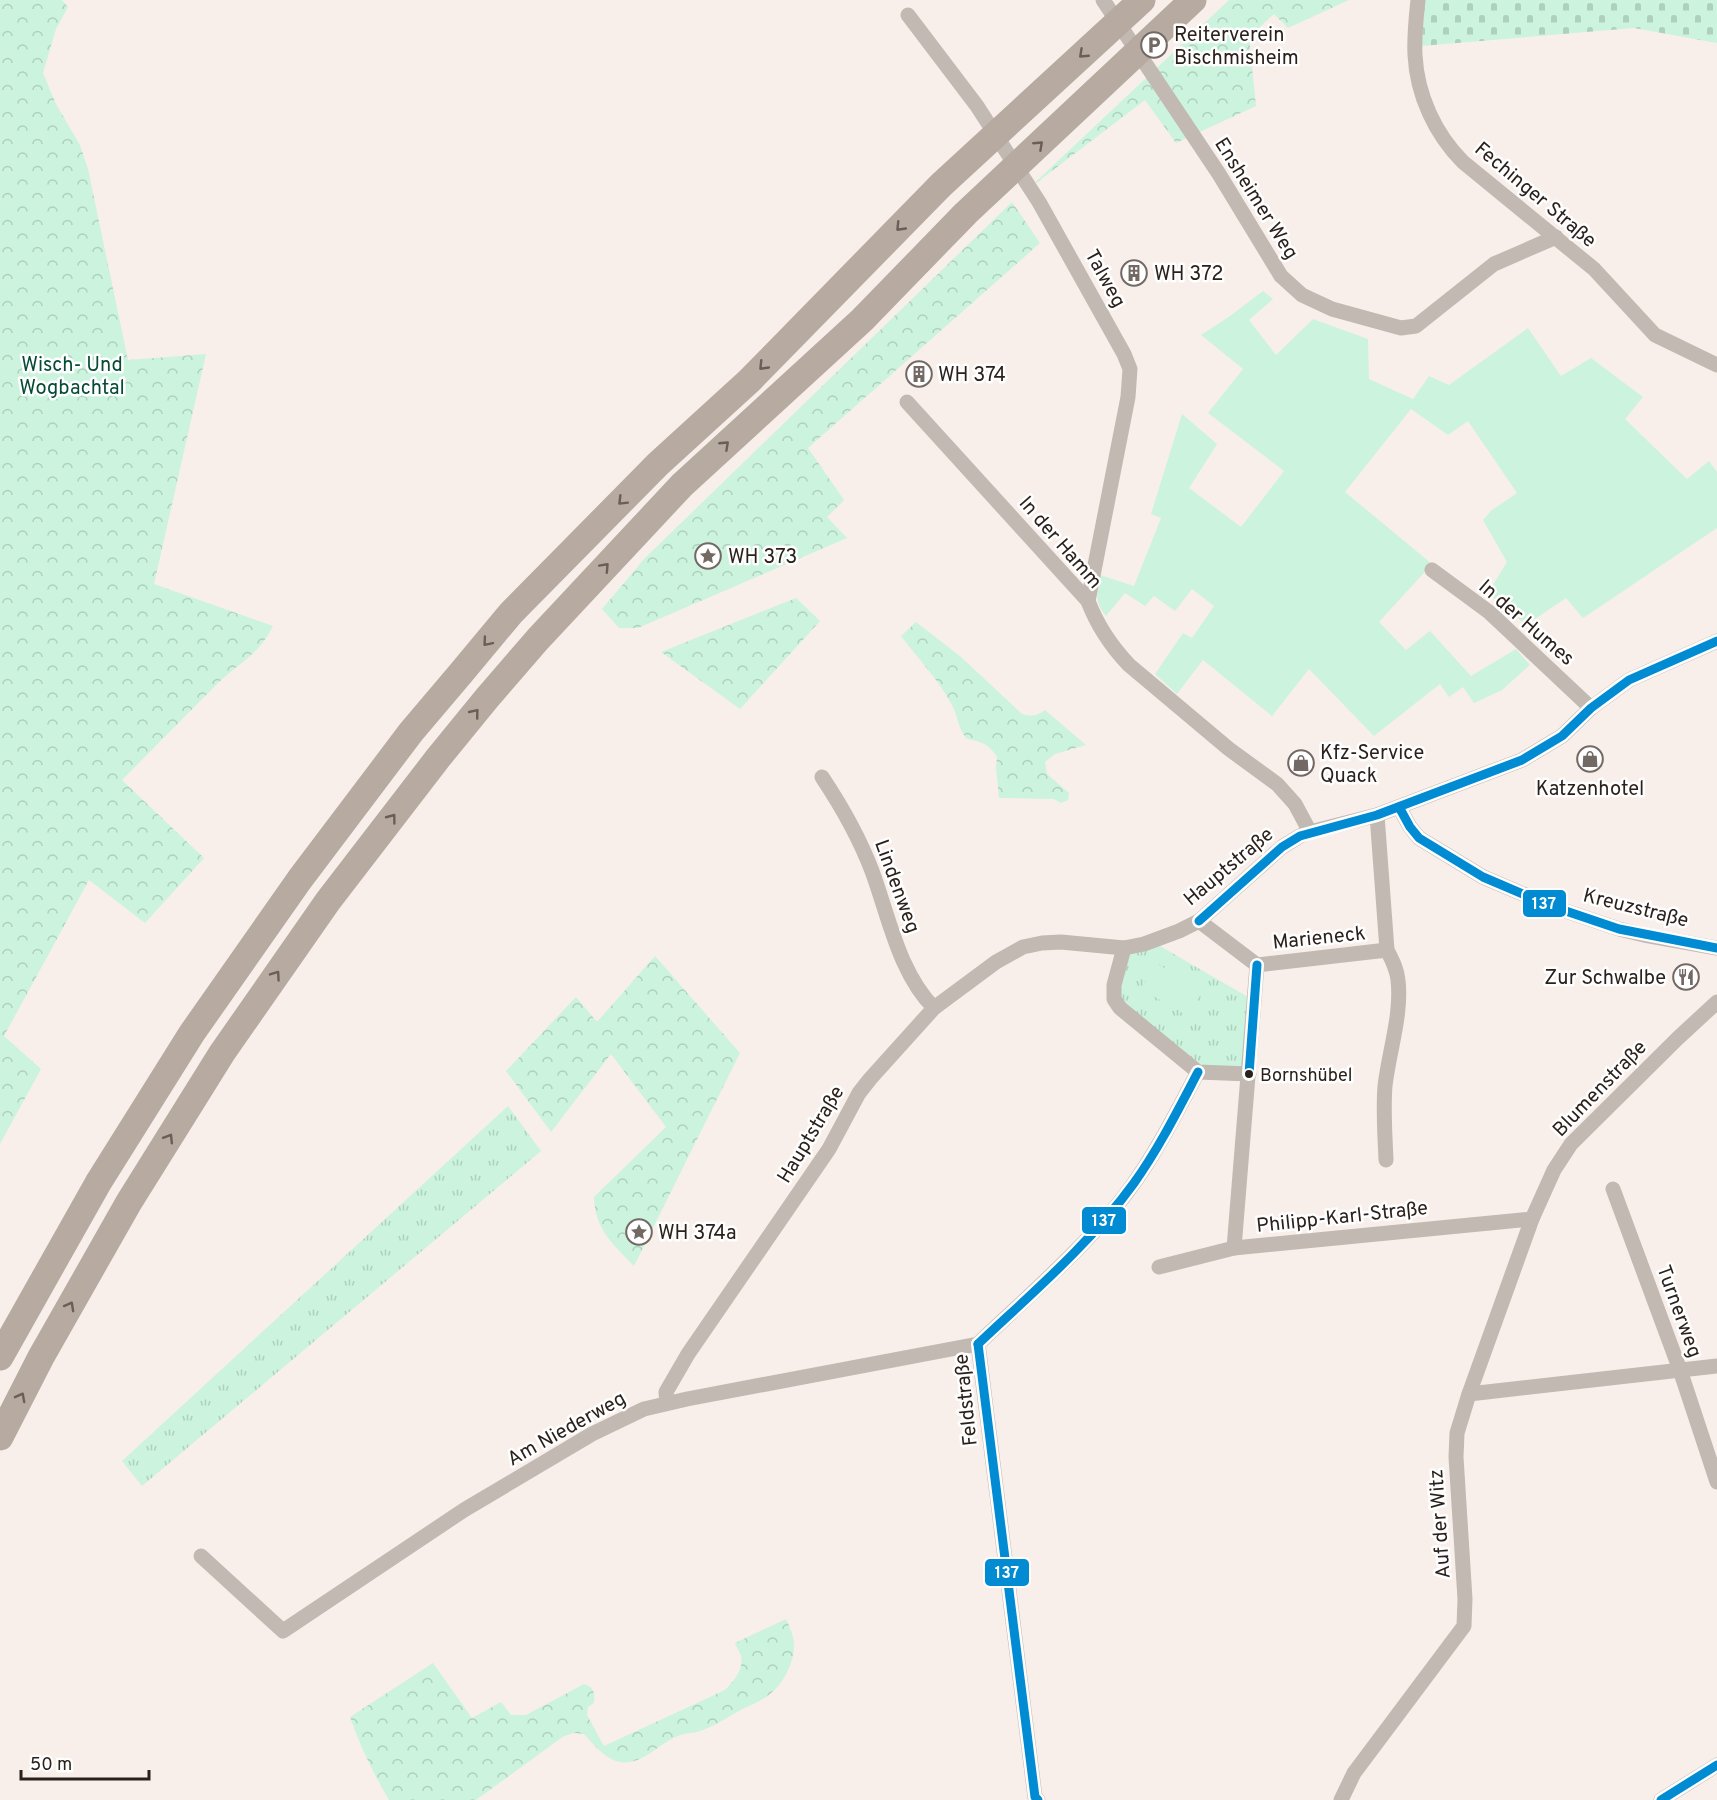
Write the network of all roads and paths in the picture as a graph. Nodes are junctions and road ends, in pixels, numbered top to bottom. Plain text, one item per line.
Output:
1 (1103, 0) edge
2 (1142, 0) edge
3 (1193, 0) edge
4 (1418, 0) edge
5 (908, 15) dead end
6 (1556, 237) junction
7 (1717, 365) edge
8 (907, 402) dead end
9 (1432, 570) dead end
10 (1088, 601) junction
11 (1716, 644) edge
12 (1590, 708) junction
13 (822, 777) dead end
14 (1399, 807) junction
15 (1377, 815) junction
16 (1310, 832) junction
17 (1199, 921) junction
18 (1124, 948) junction
19 (1717, 948) edge
20 (1387, 950) junction
21 (1257, 965) junction
22 (1717, 1002) edge
23 (934, 1008) junction
24 (1198, 1072) junction
25 (1249, 1074) junction
26 (1386, 1160) dead end
27 (1613, 1189) dead end
28 (1532, 1219) junction
29 (1234, 1248) junction
30 (1159, 1267) dead end
31 (978, 1344) junction
32 (0, 1357) edge
33 (1717, 1366) edge
34 (1680, 1370) junction
35 (1469, 1394) junction
36 (667, 1403) junction
37 (0, 1437) edge
38 (1717, 1482) edge
39 (201, 1556) dead end
40 (1717, 1765) edge
41 (1035, 1799) edge
42 (1341, 1800) edge
43 (1661, 1800) edge

1 - 6 street, Ensheimer Weg
2 -> 32 highway
37 -> 3 highway
4 - 6 street, Fechinger Straße
5 - 10 street, Talweg
6 - 7 street, Fechinger Straße
8 - 10 street, In der Hamm
9 - 12 street, In der Humes
10 - 16 street, In der Hamm
11 - 12 street, Hauptstraße
12 - 14 street, Hauptstraße
13 - 23 street, Lindenweg
14 - 15 street, Hauptstraße
14 - 19 street, Kreuzstraße
15 - 16 street, Hauptstraße
15 - 20 street, Marieneck
16 - 17 street, Hauptstraße
17 - 18 street, Hauptstraße
17 - 21 street, Marieneck
18 - 23 street, Hauptstraße
18 - 24 street
20 - 21 street, Marieneck
20 - 26 street, Marieneck
21 - 25 street
22 - 28 street, Blumenstraße
23 - 36 street, Hauptstraße
24 - 25 street
24 - 31 street, Feldstraße
25 - 29 street
27 - 34 street, Turnerweg
28 - 29 street, Philipp-Karl-Straße
28 - 35 street, Auf der Witz
29 - 30 street, Philipp-Karl-Straße
31 - 36 street, Am Niederweg
31 - 41 street, Feldstraße
33 - 34 street
34 - 35 street
34 - 38 street, Turnerweg
35 - 42 street, Auf der Witz
36 - 39 street, Am Niederweg
40 - 43 street

